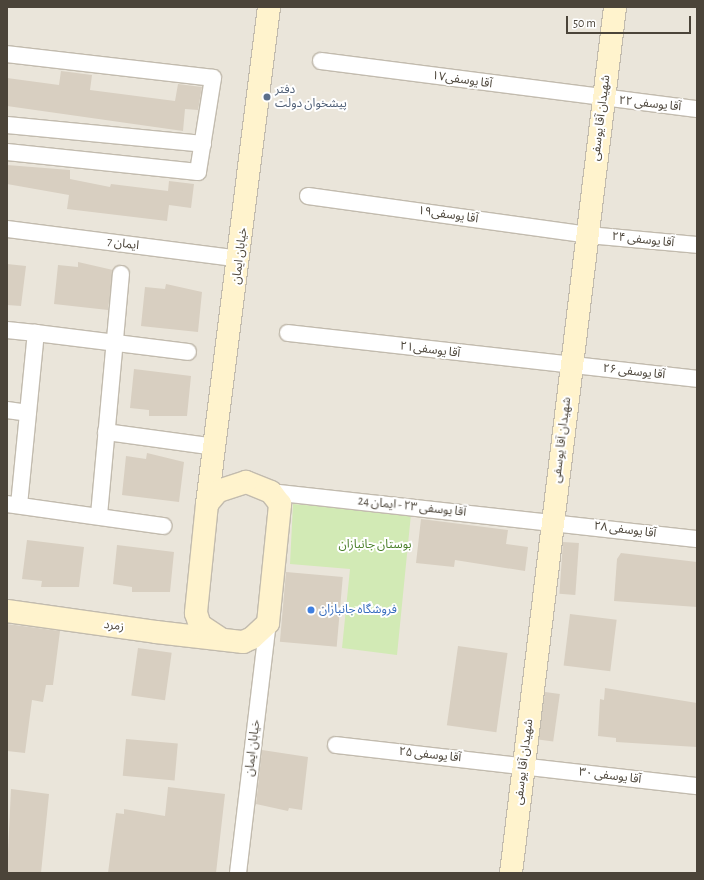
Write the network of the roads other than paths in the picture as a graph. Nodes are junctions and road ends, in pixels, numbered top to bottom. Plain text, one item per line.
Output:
1 (269, 7) edge
2 (615, 7) edge
3 (7, 54) edge
4 (321, 61) dead end
5 (603, 98) junction
6 (697, 109) edge
7 (7, 125) edge
8 (203, 144) junction
9 (7, 152) edge
10 (308, 196) dead end
11 (7, 229) edge
12 (588, 235) junction
13 (697, 245) edge
14 (240, 259) junction
15 (121, 274) dead end
16 (7, 330) edge
17 (288, 333) dead end
18 (36, 334) junction
19 (114, 344) junction
20 (188, 352) dead end
21 (571, 366) junction
22 (697, 379) edge
23 (7, 410) edge
24 (28, 413) junction
25 (106, 432) junction
26 (215, 447) junction
27 (271, 492) junction
28 (207, 504) junction
29 (13, 505) edge
30 (99, 515) junction
31 (553, 522) junction
32 (163, 526) dead end
33 (697, 539) edge
34 (7, 611) edge
35 (196, 613) junction
36 (268, 623) junction
37 (156, 632) junction
38 (221, 639) junction
39 (243, 642) junction
40 (264, 654) junction
41 (336, 745) dead end
42 (524, 765) junction
43 (697, 786) edge
44 (238, 873) edge
45 (511, 873) edge

1 - 14 street, خیابان ایمان
2 - 5 street, شهیدان آقا یوسفی
3 - 8 street
4 - 5 street, آقا یوسفی۱۷
5 - 6 street, آقا یوسفی ۲۲
5 - 12 street, شهیدان آقا یوسفی
7 - 8 street
8 - 9 street
10 - 12 street, آقا یوسفی۱۹
11 - 14 street, ایمان 7
12 - 13 street, آقا یوسفی ۲۴
12 - 21 street, شهیدان آقا یوسفی
14 - 26 street, خیابان ایمان
15 - 19 street
16 - 18 street
17 - 21 street, آقا یوسفی۲۱
18 - 19 street
18 - 24 street
19 - 20 street
19 - 25 street
21 - 22 street, آقا یوسفی ۲۶
21 - 31 street, شهیدان آقا یوسفی
23 - 24 street
24 - 29 street
25 - 26 street
25 - 30 street
26 - 28 street, خیابان ایمان
27 - 28 street
27 - 31 street, آقا یوسفی ۲۳ - ایمان 24
27 - 36 street
28 - 35 street, خیابان ایمان
29 - 30 street
30 - 32 street
31 - 33 street, آقا یوسفی ۲۸
31 - 42 street, شهیدان آقا یوسفی
34 - 37 street, زمرد
35 - 37 street
35 - 38 street
36 - 39 street
36 - 40 street, خیابان ایمان
37 - 38 street, زمرد
38 - 39 street, زمرد
39 - 40 street
40 - 44 street, خیابان ایمان
41 - 42 street, آقا یوسفی ۲۵
42 - 43 street, آقا یوسفی ۳۰
42 - 45 street, شهیدان آقا یوسفی

